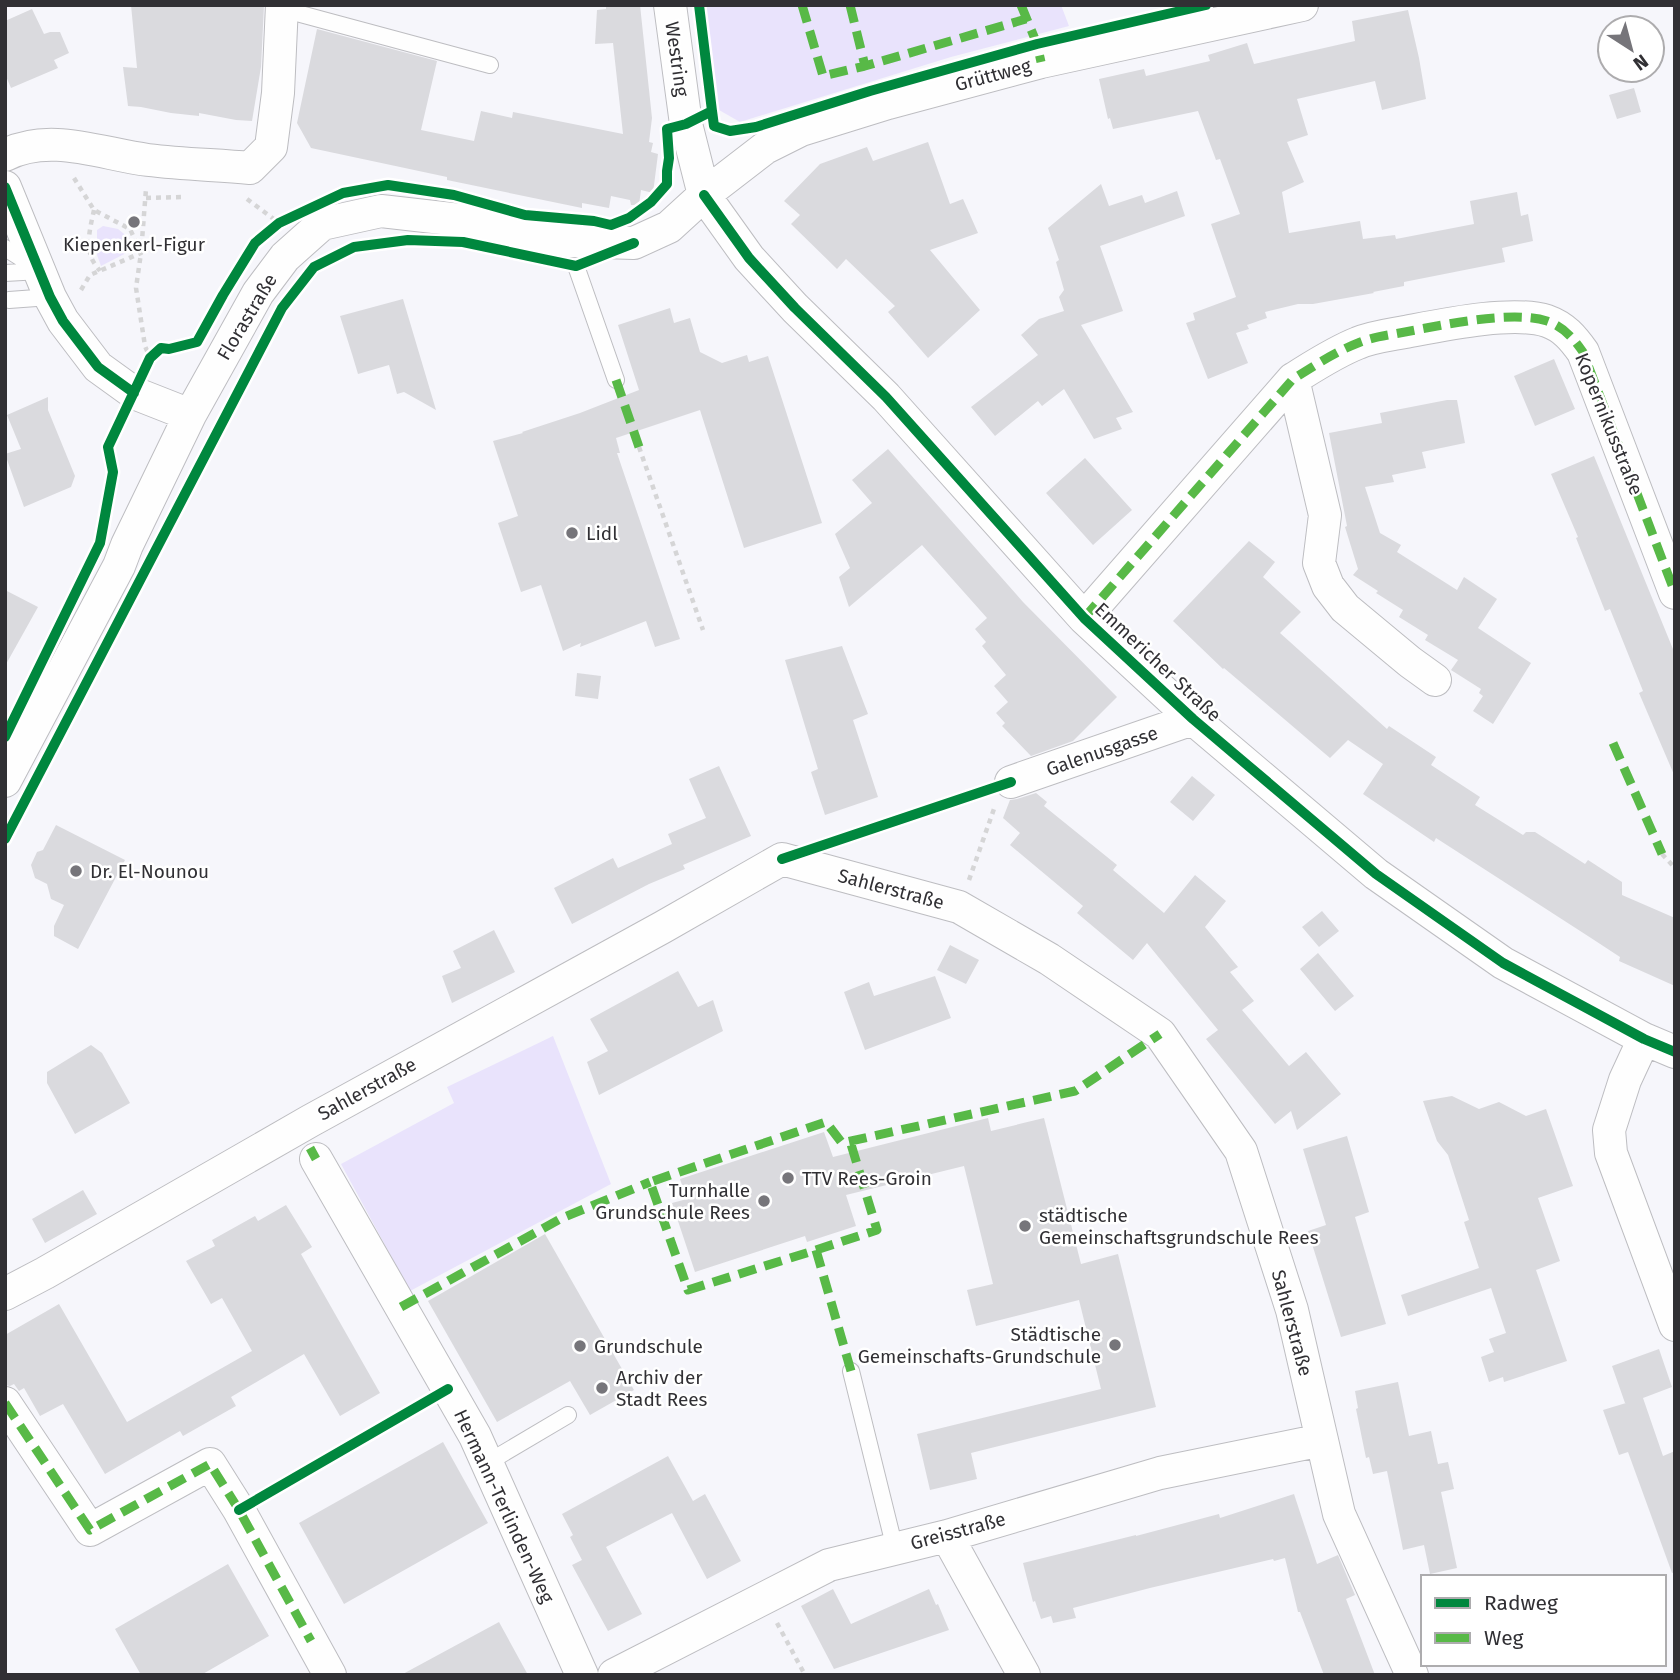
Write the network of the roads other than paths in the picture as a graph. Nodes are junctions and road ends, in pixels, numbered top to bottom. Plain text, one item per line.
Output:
1 (670, 5) edge
2 (1302, 5) edge
3 (282, 7) edge
4 (490, 65) dead end
5 (5, 155) edge
6 (5, 187) edge
7 (704, 195) junction
8 (5, 248) edge
9 (576, 266) dead end
10 (5, 273) edge
11 (51, 296) junction
12 (9, 300) dead end
13 (1293, 379) junction
14 (616, 380) dead end
15 (190, 415) junction
16 (1675, 593) edge
17 (1084, 618) junction
18 (1435, 680) dead end
19 (1193, 719) junction
20 (5, 781) edge
21 (1005, 790) road end
22 (1644, 1039) junction
23 (1675, 1052) edge
24 (308, 1145) junction
25 (5, 1294) edge
26 (1675, 1325) edge
27 (851, 1371) dead end
28 (5, 1403) edge
29 (568, 1415) dead end
30 (1322, 1440) junction
31 (487, 1463) junction
32 (947, 1536) junction
33 (895, 1549) junction
34 (330, 1675) edge
35 (582, 1675) edge
36 (614, 1675) edge
37 (1024, 1675) edge
38 (1412, 1675) edge

1 - 7 street, Westring
2 - 7 street, Grüttweg
3 - 4 lane
3 - 5 street
6 - 11 street
7 - 15 street, Florastraße
7 - 17 street, Emmericher Straße
8 - 11 lane
9 - 14 lane
10 - 11 lane
11 - 12 lane
11 - 15 street
13 - 16 street, Kopernikusstraße
13 - 17 street, Kopernikusstraße
13 - 18 street
15 - 20 street, Florastraße
17 - 19 street, Emmericher Straße
19 - 21 street, Galenusgasse
19 - 22 street, Emmericher Straße
22 - 23 street, Emmericher Straße
22 - 26 street
24 - 25 street, Sahlerstraße
24 - 30 street, Sahlerstraße
24 - 31 street, Hermann-Terlinden-Weg
27 - 33 lane
28 - 34 street
29 - 31 lane
30 - 32 street, Greisstraße
30 - 38 street, Sahlerstraße
31 - 35 street, Hermann-Terlinden-Weg
32 - 33 street, Greisstraße
32 - 37 street
33 - 36 street, Greisstraße

